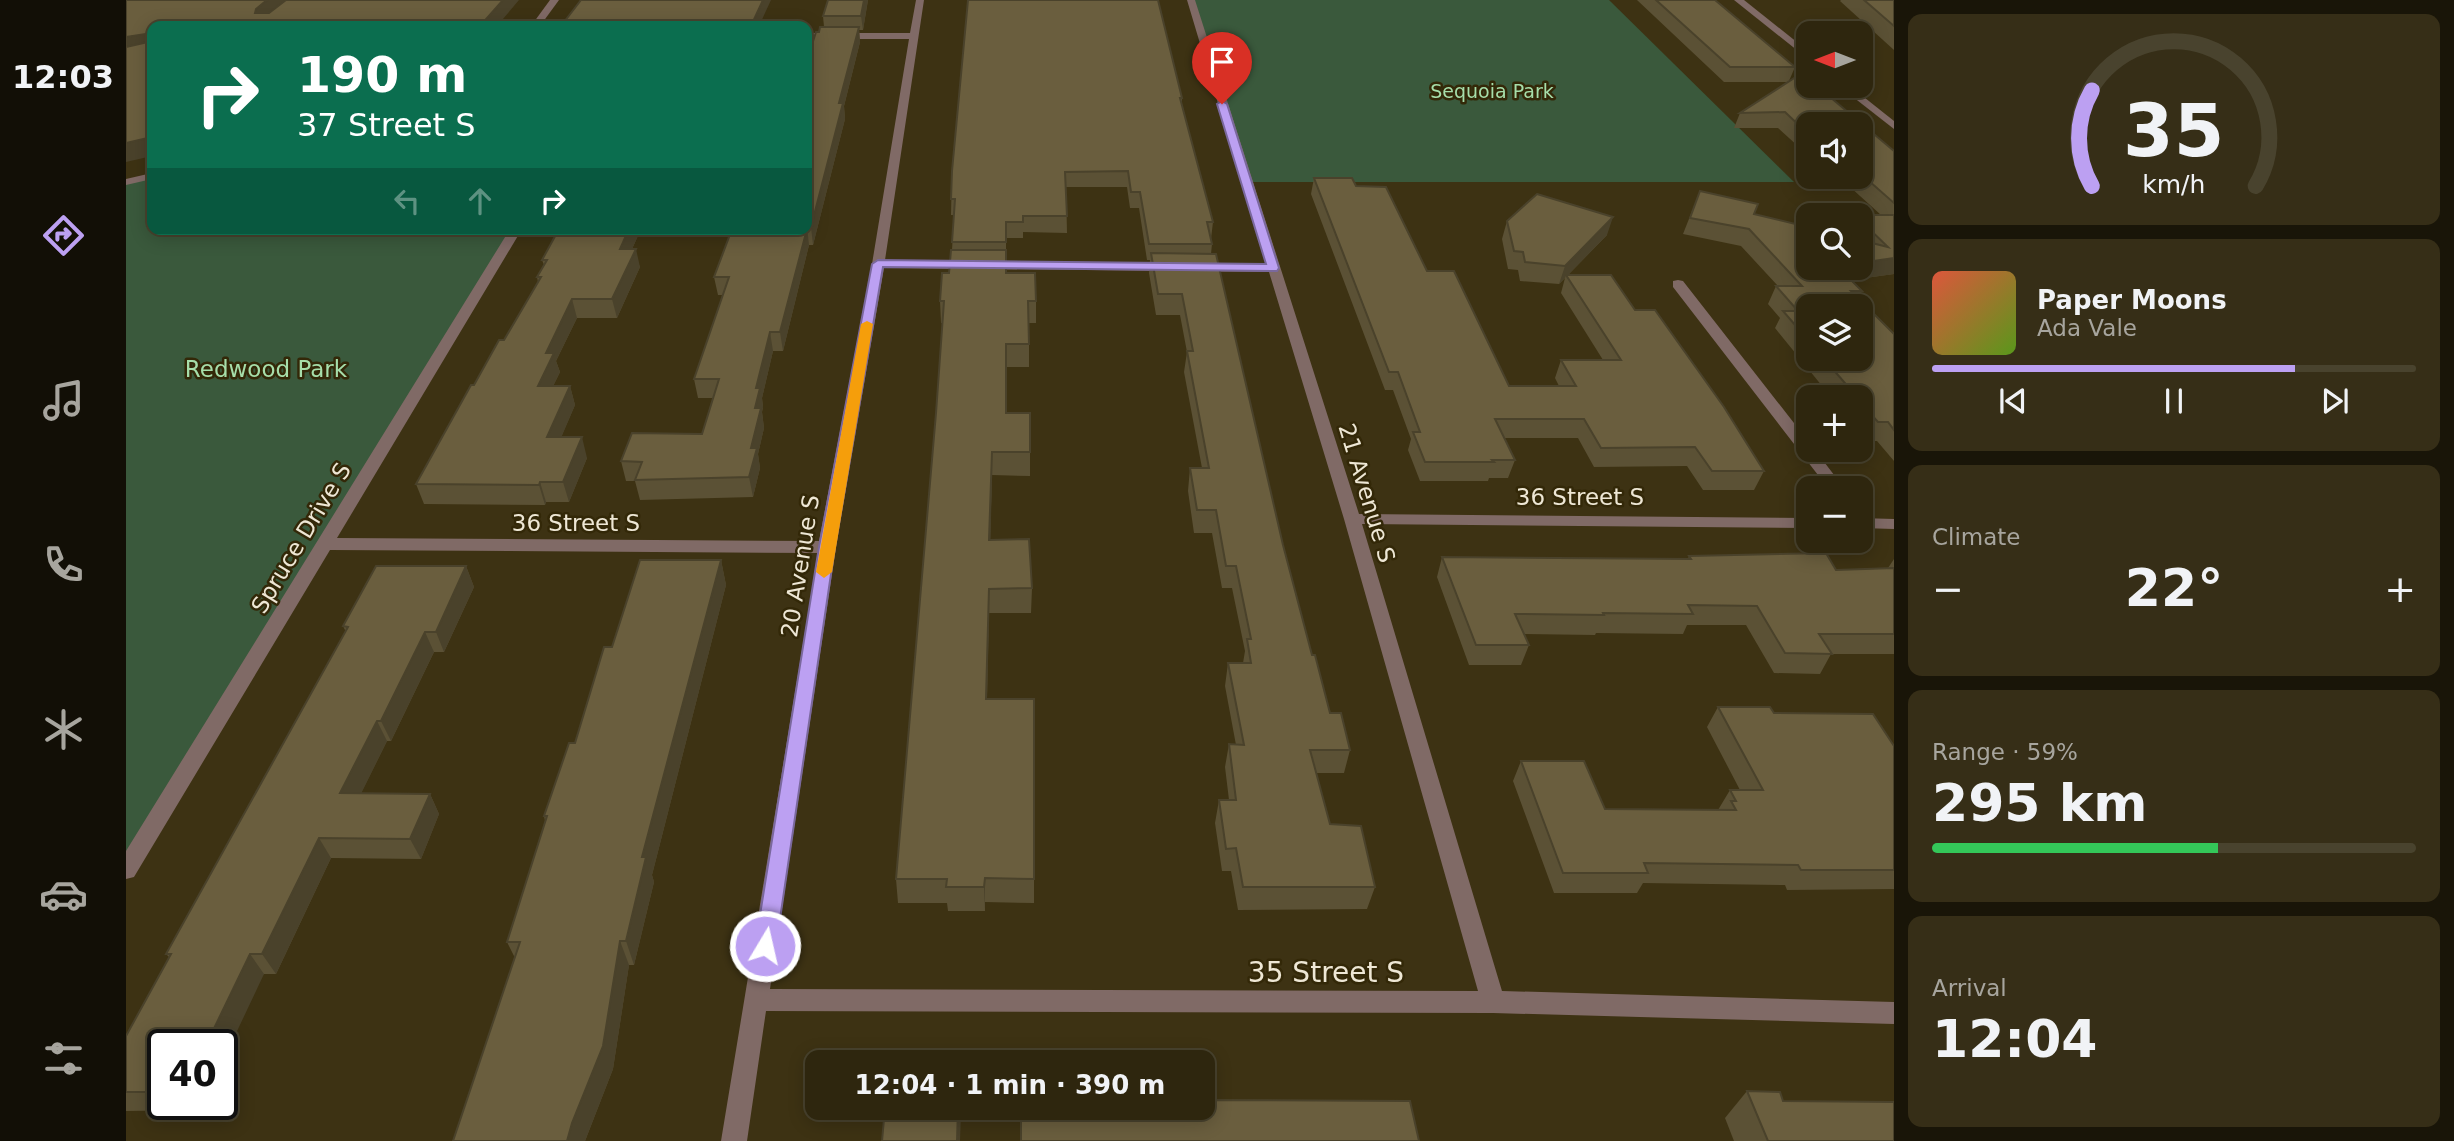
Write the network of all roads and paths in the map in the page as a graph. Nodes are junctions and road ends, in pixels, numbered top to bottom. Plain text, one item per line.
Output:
1 (555, 0) edge
2 (920, 0) edge
3 (1191, 0) edge
4 (1738, 0) edge
5 (539, 21) edge
6 (812, 36) edge
7 (914, 36) junction
8 (1796, 46) edge
9 (1859, 98) edge
10 (1894, 126) edge
11 (147, 177) edge
12 (126, 183) edge
13 (512, 235) edge
14 (878, 264) junction
15 (1273, 268) junction
16 (1678, 284) dead end
17 (1827, 476) edge
18 (1352, 519) junction
19 (1796, 523) edge
20 (1873, 523) edge
21 (1894, 524) edge
22 (324, 544) junction
23 (827, 547) junction
24 (126, 870) edge
25 (757, 1000) junction
26 (1493, 1002) junction
27 (1894, 1013) edge
28 (734, 1141) edge

1 - 5 street
2 - 7 street, 20 Avenue S
3 - 15 street, 21 Avenue S
4 - 8 street
6 - 7 street
7 - 14 street, 20 Avenue S
9 - 10 street
11 - 12 street
13 - 22 street, Spruce Drive S
14 - 15 street
14 - 23 street, 20 Avenue S
15 - 18 street, 21 Avenue S
16 - 17 street
18 - 19 street, 36 Street S
18 - 26 street, 21 Avenue S
20 - 21 street
22 - 23 street, 36 Street S
22 - 24 street, Spruce Drive S
23 - 25 street, 20 Avenue S
25 - 26 street, 35 Street S
25 - 28 street, 20 Avenue S
26 - 27 street, 35 Street S

